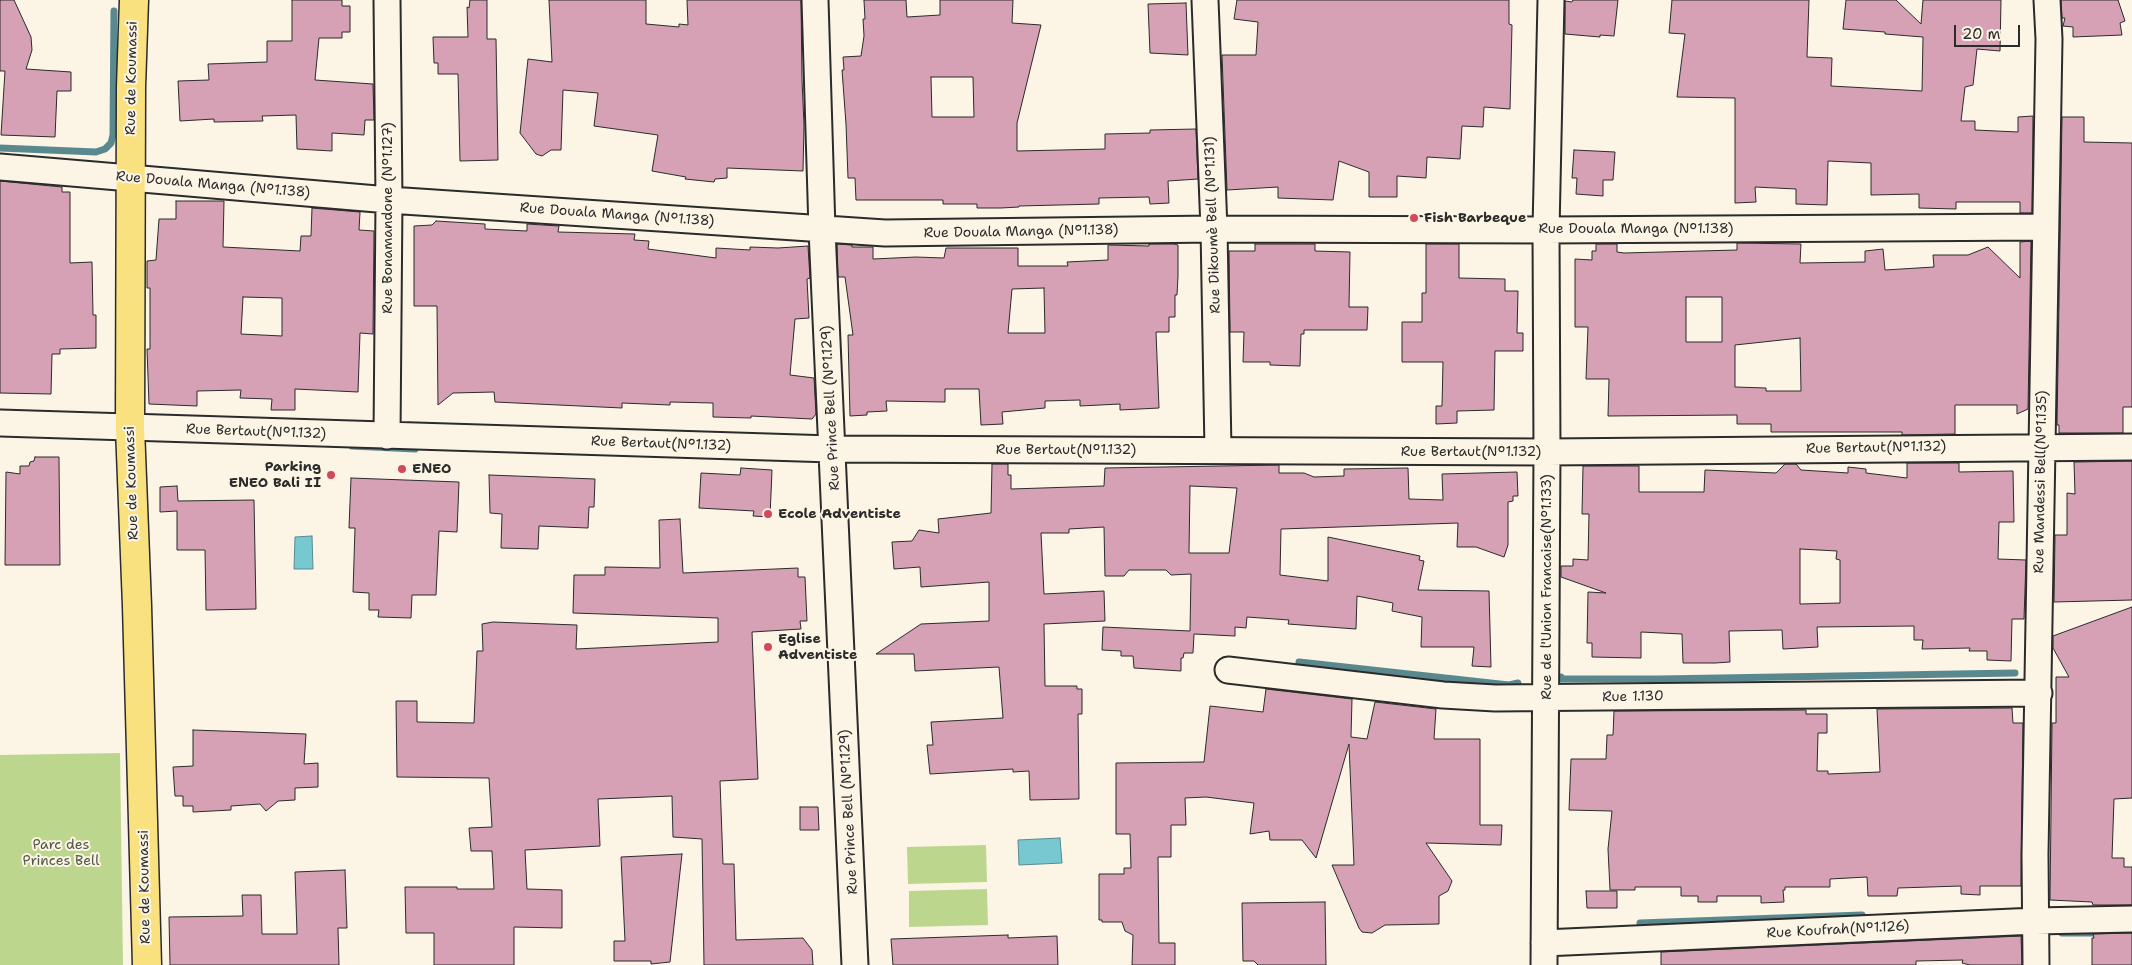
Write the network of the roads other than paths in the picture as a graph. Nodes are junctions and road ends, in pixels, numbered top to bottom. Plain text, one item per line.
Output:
1 (134, 0) edge
2 (387, 0) edge
3 (815, 0) edge
4 (1205, 0) edge
5 (1551, 0) edge
6 (2047, 0) edge
7 (0, 167) edge
8 (132, 178) junction
9 (389, 200) junction
10 (2045, 227) junction
11 (1214, 229) junction
12 (822, 230) junction
13 (1546, 230) junction
14 (0, 423) edge
15 (130, 428) junction
16 (387, 436) junction
17 (2042, 446) junction
18 (2132, 447) edge
19 (832, 449) junction
20 (1218, 450) junction
21 (1547, 452) junction
22 (1228, 670) dead end
23 (2039, 692) junction
24 (1547, 698) junction
25 (2132, 919) edge
26 (2036, 921) junction
27 (1544, 954) edge
28 (146, 965) edge
29 (855, 965) edge
30 (2036, 965) edge

1 - 8 main road, Rue de Koumassi
2 - 9 street, Rue Bonamandone (N°1.127)
3 - 12 street, Rue Prince Bell (N°1.129)
4 - 11 street, Rue Dikoumè Bell (N°1.131)
5 - 13 street, Rue de l'Union Francaise(N°1.133)
6 - 10 street, Rue Mandessi Bell(N°1.135)
7 - 8 street, Rue Douala Manga (N°1.138)
8 - 9 street, Rue Douala Manga (N°1.138)
8 - 15 main road, Rue de Koumassi
9 - 12 street, Rue Douala Manga (N°1.138)
9 - 16 street, Rue Bonamandone (N°1.127)
10 - 13 street, Rue Douala Manga (N°1.138)
10 - 17 street, Rue Mandessi Bell(N°1.135)
11 - 12 street, Rue Douala Manga (N°1.138)
11 - 13 street, Rue Douala Manga (N°1.138)
11 - 20 street, Rue Dikoumè Bell (N°1.131)
12 - 19 street, Rue Prince Bell (N°1.129)
13 - 21 street, Rue de l'Union Francaise(N°1.133)
14 - 15 street, Rue Bertaut(N°1.132)
15 - 16 street, Rue Bertaut(N°1.132)
15 - 28 main road, Rue de Koumassi
16 - 19 street, Rue Bertaut(N°1.132)
17 - 18 street, Rue Bertaut(N°1.132)
17 - 21 street, Rue Bertaut(N°1.132)
17 - 23 street, Rue Mandessi Bell(N°1.135)
19 - 20 street, Rue Bertaut(N°1.132)
19 - 29 street, Rue Prince Bell (N°1.129)
20 - 21 street, Rue Bertaut(N°1.132)
21 - 24 street, Rue de l'Union Francaise(N°1.133)
22 - 24 street, Rue 1.130
23 - 24 street, Rue 1.130
23 - 26 street, Rue Mandessi Bell(N°1.135)
24 - 27 street, Rue de l'Union Francaise(N°1.133)
25 - 26 street, Rue Koufrah(N°1.126)
26 - 27 street, Rue Koufrah(N°1.126)
26 - 30 street, Rue Mandessi Bell(N°1.135)

